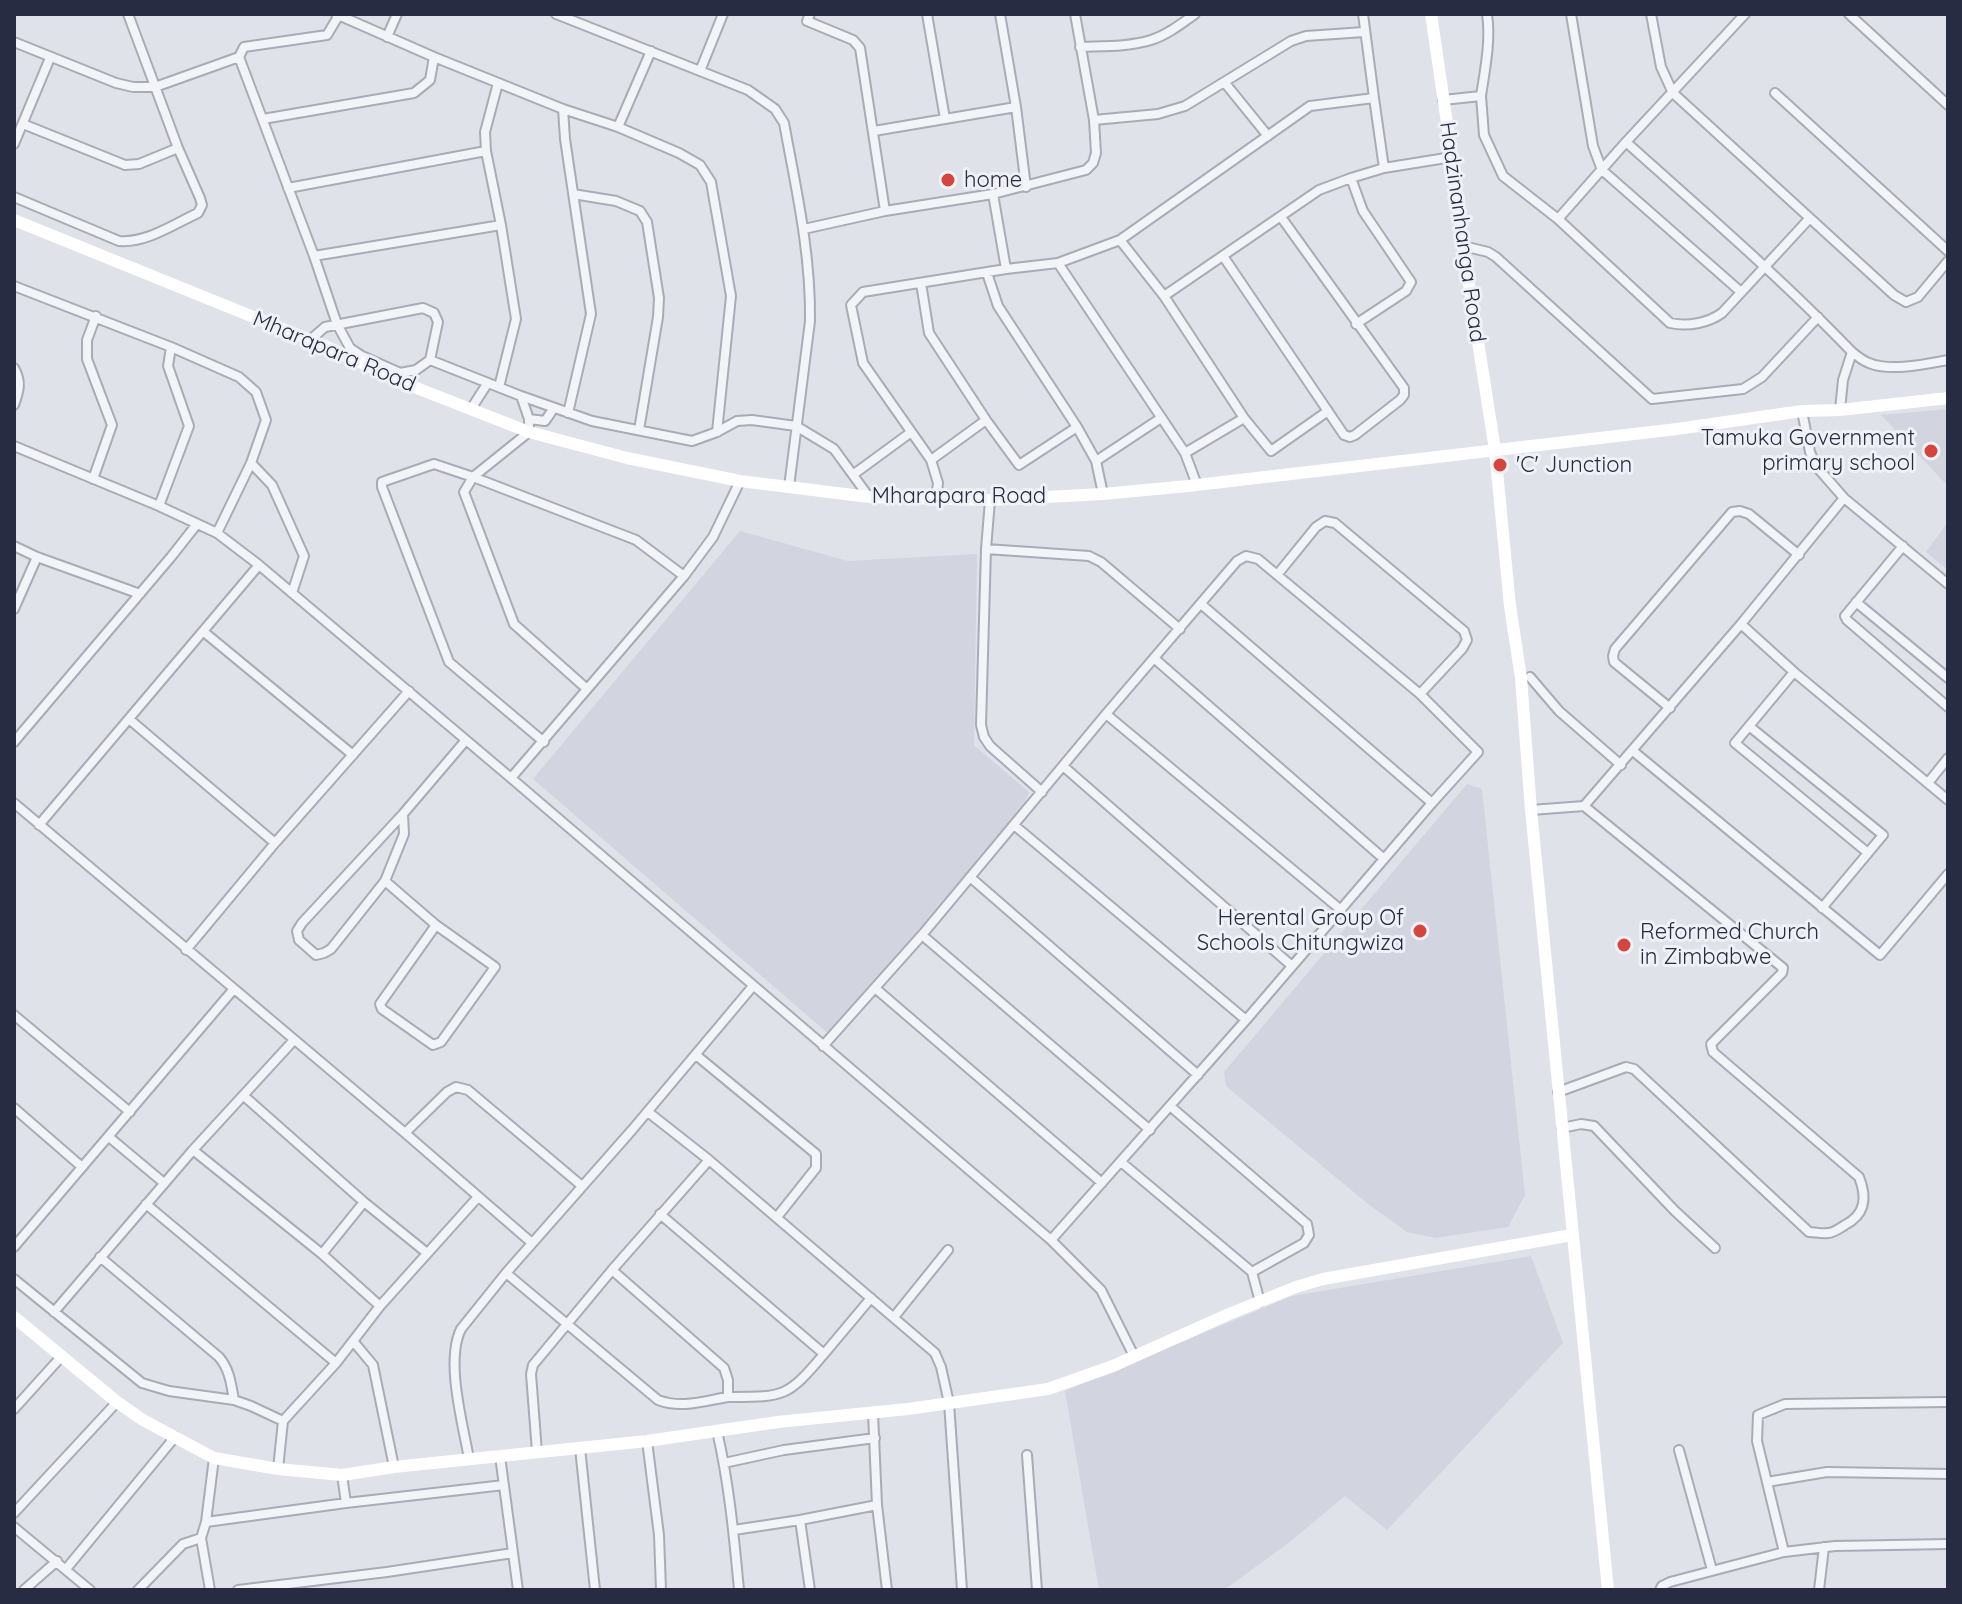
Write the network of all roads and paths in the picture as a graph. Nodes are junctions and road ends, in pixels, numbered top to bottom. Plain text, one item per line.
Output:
1 (128, 14) edge
2 (397, 14) edge
3 (556, 14) edge
4 (723, 14) edge
5 (810, 14) edge
6 (927, 14) edge
7 (1000, 14) edge
8 (1075, 14) edge
9 (1195, 14) edge
10 (1363, 14) edge
11 (1431, 14) edge
12 (1487, 14) edge
13 (1571, 14) edge
14 (1651, 14) edge
15 (1849, 14) edge
16 (337, 15) edge
17 (1743, 15) edge
18 (1364, 32) junction
19 (387, 37) junction
20 (14, 42) edge
21 (1080, 47) junction
22 (651, 51) junction
23 (239, 57) junction
24 (434, 57) junction
25 (50, 58) junction
26 (700, 71) junction
27 (498, 83) junction
28 (1225, 83) junction
29 (155, 87) junction
30 (1673, 93) junction
31 (1775, 93) dead end
32 (1481, 96) junction
33 (1374, 98) junction
34 (1443, 100) junction
35 (1948, 105) edge
36 (1016, 107) junction
37 (563, 109) junction
38 (263, 119) junction
39 (945, 119) junction
40 (1094, 120) junction
41 (23, 124) junction
42 (618, 127) junction
43 (874, 131) junction
44 (1268, 136) junction
45 (1626, 142) junction
46 (14, 144) edge
47 (178, 148) junction
48 (486, 151) junction
49 (1452, 157) junction
50 (1384, 168) junction
51 (1602, 170) junction
52 (1351, 178) junction
53 (1026, 187) junction
54 (288, 188) junction
55 (573, 194) junction
56 (993, 194) junction
57 (14, 197) edge
58 (885, 211) junction
59 (1281, 217) junction
60 (1558, 219) junction
61 (1809, 219) junction
62 (14, 220) edge
63 (501, 225) junction
64 (804, 229) junction
65 (1120, 240) junction
66 (1463, 246) junction
67 (1948, 251) edge
68 (314, 256) junction
69 (1223, 256) junction
70 (1948, 261) edge
71 (1058, 263) junction
72 (1766, 268) junction
73 (1006, 269) junction
74 (987, 273) junction
75 (921, 283) junction
76 (14, 286) edge
77 (1741, 292) junction
78 (1164, 296) junction
79 (96, 316) junction
80 (1818, 317) junction
81 (337, 324) junction
82 (1356, 324) junction
83 (310, 340) junction
84 (171, 347) junction
85 (1852, 352) junction
86 (430, 360) junction
87 (1948, 360) edge
88 (14, 368) edge
89 (487, 384) junction
90 (499, 387) junction
91 (521, 396) junction
92 (1948, 398) edge
93 (14, 405) edge
94 (554, 408) junction
95 (471, 409) junction
96 (1840, 410) junction
97 (1328, 411) junction
98 (1802, 411) junction
99 (568, 413) junction
100 (1161, 418) junction
101 (1244, 418) junction
102 (986, 420) junction
103 (529, 426) junction
104 (796, 426) junction
105 (1077, 427) junction
106 (639, 430) junction
107 (717, 432) junction
108 (910, 433) junction
109 (14, 446) edge
110 (1495, 450) junction
111 (1185, 453) junction
112 (931, 460) junction
113 (1096, 461) junction
114 (251, 463) junction
115 (854, 474) junction
116 (473, 477) junction
117 (93, 479) junction
118 (740, 481) junction
119 (1197, 485) junction
120 (789, 487) junction
121 (1103, 494) junction
122 (869, 497) junction
123 (1844, 498) junction
124 (936, 499) junction
125 (990, 500) junction
126 (159, 506) junction
127 (197, 524) junction
128 (217, 533) junction
129 (14, 546) edge
130 (1903, 546) junction
131 (986, 549) junction
132 (1799, 555) junction
133 (37, 557) junction
134 (259, 565) junction
135 (1277, 575) junction
136 (684, 576) junction
137 (1948, 584) edge
138 (292, 593) junction
139 (140, 594) junction
140 (1856, 602) junction
141 (1201, 604) junction
142 (14, 609) edge
143 (1741, 624) junction
144 (1180, 629) junction
145 (204, 632) junction
146 (1155, 659) junction
147 (1794, 672) junction
148 (1530, 677) dead end
149 (1948, 678) edge
150 (587, 689) junction
151 (409, 691) junction
152 (1420, 694) junction
153 (1948, 707) edge
154 (1670, 708) junction
155 (1106, 714) junction
156 (129, 719) junction
157 (1749, 726) junction
158 (466, 740) junction
159 (14, 742) edge
160 (544, 742) junction
161 (1633, 751) junction
162 (353, 755) junction
163 (1948, 758) edge
164 (1621, 765) junction
165 (1063, 766) junction
166 (511, 778) junction
167 (1928, 783) junction
168 (1042, 792) junction
169 (1948, 800) edge
170 (14, 803) edge
171 (1432, 803) junction
172 (1584, 806) junction
173 (1531, 810) junction
174 (403, 814) junction
175 (39, 825) junction
176 (1014, 825) junction
177 (275, 843) junction
178 (1868, 853) junction
179 (1384, 859) junction
180 (1948, 874) edge
181 (970, 877) junction
182 (385, 881) junction
183 (1822, 908) junction
184 (1341, 910) junction
185 (436, 925) junction
186 (922, 935) junction
187 (186, 950) junction
188 (1292, 966) junction
189 (753, 986) junction
190 (875, 988) junction
191 (233, 990) junction
192 (14, 1015) edge
193 (1246, 1020) junction
194 (294, 1040) junction
195 (823, 1046) junction
196 (696, 1055) junction
197 (1198, 1075) junction
198 (1558, 1092) junction
199 (244, 1096) junction
200 (1170, 1106) junction
201 (14, 1108) edge
202 (130, 1112) junction
203 (648, 1112) junction
204 (1562, 1128) junction
205 (1150, 1130) junction
206 (405, 1133) junction
207 (109, 1137) junction
208 (193, 1150) junction
209 (709, 1160) junction
210 (1121, 1162) junction
211 (82, 1167) junction
212 (164, 1183) junction
213 (1102, 1183) junction
214 (582, 1186) junction
215 (478, 1197) junction
216 (364, 1202) junction
217 (146, 1204) junction
218 (660, 1214) junction
219 (777, 1217) junction
220 (1572, 1235) junction
221 (1051, 1240) junction
222 (532, 1243) junction
223 (14, 1247) edge
224 (1715, 1248) dead end
225 (948, 1250) dead end
226 (427, 1253) junction
227 (322, 1254) junction
228 (100, 1257) junction
229 (612, 1270) junction
230 (1252, 1272) junction
231 (506, 1273) junction
232 (14, 1279) edge
233 (871, 1298) junction
234 (1260, 1302) junction
235 (380, 1306) junction
236 (54, 1312) junction
237 (14, 1317) edge
238 (894, 1317) junction
239 (566, 1325) junction
240 (353, 1341) junction
241 (824, 1354) junction
242 (1134, 1356) junction
243 (61, 1357) junction
244 (336, 1363) junction
245 (728, 1397) junction
246 (234, 1400) junction
247 (117, 1402) junction
248 (1948, 1402) edge
249 (949, 1403) junction
250 (14, 1409) edge
251 (873, 1413) junction
252 (283, 1421) junction
253 (717, 1431) junction
254 (175, 1437) junction
255 (875, 1438) junction
256 (647, 1441) junction
257 (580, 1448) junction
258 (1679, 1450) dead end
259 (537, 1452) junction
260 (1027, 1455) dead end
261 (500, 1456) junction
262 (214, 1458) junction
263 (469, 1459) junction
264 (724, 1463) junction
265 (394, 1467) junction
266 (278, 1469) junction
267 (1948, 1474) edge
268 (342, 1475) junction
269 (1767, 1482) junction
270 (504, 1485) junction
271 (346, 1503) junction
272 (877, 1505) junction
273 (14, 1513) edge
274 (800, 1520) junction
275 (206, 1522) junction
276 (14, 1527) edge
277 (734, 1530) junction
278 (201, 1538) junction
279 (1948, 1544) edge
280 (1824, 1547) junction
281 (1784, 1552) junction
282 (513, 1553) junction
283 (57, 1561) junction
284 (66, 1569) junction
285 (1712, 1570) junction
286 (24, 1590) edge
287 (90, 1590) edge
288 (138, 1590) edge
289 (210, 1590) edge
290 (238, 1590) edge
291 (518, 1590) edge
292 (595, 1590) edge
293 (661, 1590) edge
294 (739, 1590) edge
295 (810, 1590) edge
296 (887, 1590) edge
297 (962, 1590) edge
298 (1037, 1590) edge
299 (1608, 1590) edge
300 (1660, 1590) edge
301 (1819, 1590) edge

1 - 29 street
2 - 19 street
3 - 22 street
4 - 26 street
5 - 43 street
6 - 39 street
7 - 36 street
8 - 21 street
9 - 21 street
10 - 18 street
11 - 34 street, Hadzinanhanga Road
12 - 32 street
13 - 51 street
14 - 30 street
15 - 35 street
16 - 19 street
16 - 23 street
17 - 30 street
18 - 28 street
18 - 33 street
19 - 24 street
20 - 25 street
21 - 40 street
22 - 26 street
22 - 42 street
23 - 29 street
23 - 38 street
24 - 27 street
24 - 38 street
25 - 29 street
25 - 41 street
26 - 64 street
27 - 37 street
27 - 48 street
28 - 40 street
28 - 44 street
29 - 47 street
30 - 45 street
30 - 61 street
31 - 67 street
32 - 34 street
32 - 60 street
33 - 44 street
33 - 50 street
34 - 49 street, Hadzinanhanga Road
36 - 39 street
36 - 53 street
37 - 42 street
37 - 55 street
38 - 54 street
39 - 43 street
40 - 53 street
41 - 46 street
41 - 47 street
42 - 107 street
43 - 58 street
44 - 65 street
45 - 51 street
45 - 72 street
47 - 57 street
48 - 54 street
48 - 63 street
49 - 50 street
49 - 66 street, Hadzinanhanga Road
50 - 52 street
51 - 60 street
51 - 77 street
52 - 59 street
52 - 82 street
53 - 56 street
54 - 68 street
55 - 99 street
55 - 106 street
56 - 58 street
56 - 73 street
58 - 64 street
59 - 69 street
59 - 82 street
60 - 77 street
61 - 70 street
61 - 72 street
62 - 83 street, Mharapara Road
63 - 68 street
63 - 90 street
64 - 104 street
65 - 71 street
65 - 78 street
66 - 80 street
66 - 110 street, Hadzinanhanga Road
68 - 81 street
69 - 78 street
69 - 97 street
71 - 73 street
71 - 100 street
72 - 77 street
72 - 80 street
73 - 74 street
74 - 75 street
74 - 105 street
75 - 102 street
75 - 108 street
76 - 79 street
78 - 101 street
79 - 84 street
79 - 117 street
80 - 85 street
81 - 83 street
81 - 86 street
81 - 86 street
82 - 97 street
83 - 95 street, Mharapara Road
84 - 114 street
84 - 126 street
85 - 87 street
85 - 96 street
86 - 89 street
88 - 93 street
89 - 90 street
89 - 95 street
90 - 91 street
91 - 94 street
91 - 103 street
92 - 96 street, Mharapara Road
94 - 99 street
94 - 103 street
95 - 103 street, Mharapara Road
96 - 98 street, Mharapara Road
97 - 101 street
98 - 110 street, Mharapara Road
98 - 123 street
99 - 106 street
100 - 111 street
100 - 113 street
101 - 111 street
102 - 105 street
102 - 112 street
103 - 116 street
103 - 118 street, Mharapara Road
104 - 107 street
104 - 115 street
104 - 120 street
105 - 113 street
106 - 107 street
108 - 112 street
108 - 115 street
109 - 117 street
110 - 119 street, Mharapara Road
110 - 173 street, Hadzinanhanga Road
111 - 119 street
112 - 124 street
113 - 121 street
114 - 128 street
114 - 138 street
115 - 122 street
116 - 136 street
116 - 150 street
116 - 160 street
117 - 126 street
118 - 120 street, Mharapara Road
118 - 136 street
119 - 121 street, Mharapara Road
120 - 122 street, Mharapara Road
121 - 125 street, Mharapara Road
122 - 124 street, Mharapara Road
123 - 130 street
123 - 132 street
124 - 125 street, Mharapara Road
125 - 131 street
126 - 127 street
127 - 128 street
127 - 139 street
128 - 134 street
129 - 133 street
130 - 137 street
130 - 140 street
131 - 144 street
131 - 168 street
132 - 143 street
132 - 154 street
133 - 139 street
133 - 142 street
134 - 138 street
134 - 145 street
135 - 141 street
135 - 152 street
135 - 152 street
136 - 150 street
138 - 151 street
139 - 159 street
140 - 149 street
140 - 153 street
141 - 144 street
141 - 171 street
143 - 147 street
143 - 154 street
144 - 146 street
145 - 156 street
145 - 162 street
146 - 155 street
146 - 179 street
147 - 157 street
147 - 167 street
148 - 164 street
150 - 160 street
151 - 158 street
151 - 162 street
152 - 171 street
154 - 161 street
155 - 165 street
155 - 184 street
156 - 175 street
156 - 177 street
157 - 178 street
157 - 178 street
158 - 166 street
158 - 174 street
160 - 166 street
161 - 164 street
161 - 183 street
162 - 177 street
163 - 167 street
164 - 172 street
165 - 168 street
165 - 188 street
166 - 189 street
167 - 169 street
168 - 176 street
170 - 175 street
171 - 179 street
172 - 173 street
172 - 198 street
173 - 198 street, Hadzinanhanga Road
174 - 182 street
174 - 182 street
175 - 187 street
176 - 181 street
176 - 193 street
177 - 187 street
178 - 183 street
179 - 184 street
180 - 183 street
181 - 186 street
181 - 197 street
182 - 185 street
184 - 188 street
185 - 185 street
186 - 190 street
186 - 205 street
187 - 191 street
188 - 193 street
189 - 195 street
189 - 196 street
190 - 195 street
190 - 213 street
191 - 194 street
191 - 202 street
192 - 202 street
193 - 197 street
194 - 199 street
194 - 206 street
195 - 221 street
196 - 203 street
196 - 219 street
197 - 200 street
198 - 204 street, Hadzinanhanga Road
199 - 208 street
199 - 216 street
200 - 205 street
200 - 230 street
201 - 211 street
202 - 207 street
203 - 209 street
203 - 214 street
204 - 220 street, Hadzinanhanga Road
204 - 224 street
205 - 210 street
206 - 214 street
206 - 215 street
207 - 211 street
207 - 212 street
208 - 212 street
208 - 227 street
209 - 218 street
209 - 219 street
210 - 213 street
210 - 230 street
211 - 223 street
212 - 217 street
213 - 221 street
214 - 222 street
215 - 222 street
215 - 226 street
216 - 226 street
216 - 227 street
217 - 228 street
217 - 244 street
218 - 229 street
218 - 241 street
219 - 233 street
220 - 234 street
220 - 299 street, Hadzinanhanga Road
221 - 242 street
222 - 231 street
225 - 238 street
226 - 235 street
227 - 235 street
228 - 236 street
228 - 246 street
229 - 239 street
229 - 245 street
230 - 234 street
231 - 239 street
231 - 263 street
232 - 236 street
233 - 238 street
233 - 241 street
234 - 242 street
235 - 240 street
236 - 246 street
237 - 243 street
238 - 249 street
239 - 245 street
239 - 259 street
240 - 244 street
240 - 265 street
241 - 245 street
242 - 249 street
243 - 247 street
243 - 250 street
244 - 252 street
246 - 252 street
247 - 254 street
247 - 273 street
248 - 269 street
249 - 251 street
249 - 297 street
251 - 253 street
251 - 255 street
252 - 266 street
253 - 256 street
253 - 264 street
254 - 262 street
254 - 284 street
255 - 264 street
255 - 272 street
256 - 257 street
256 - 293 street
257 - 259 street
257 - 292 street
258 - 285 street
259 - 261 street
260 - 298 street
261 - 263 street
261 - 270 street
262 - 266 street
262 - 275 street
263 - 265 street
264 - 277 street
265 - 268 street
266 - 268 street
267 - 269 street
268 - 271 street
269 - 281 street
270 - 271 street
270 - 282 street
271 - 275 street
272 - 274 street
272 - 296 street
274 - 277 street
274 - 295 street
275 - 278 street
276 - 283 street
277 - 294 street
278 - 288 street
278 - 289 street
279 - 280 street
280 - 281 street
280 - 301 street
281 - 285 street
282 - 290 street
282 - 291 street
283 - 284 street
283 - 286 street
284 - 287 street
285 - 300 street

